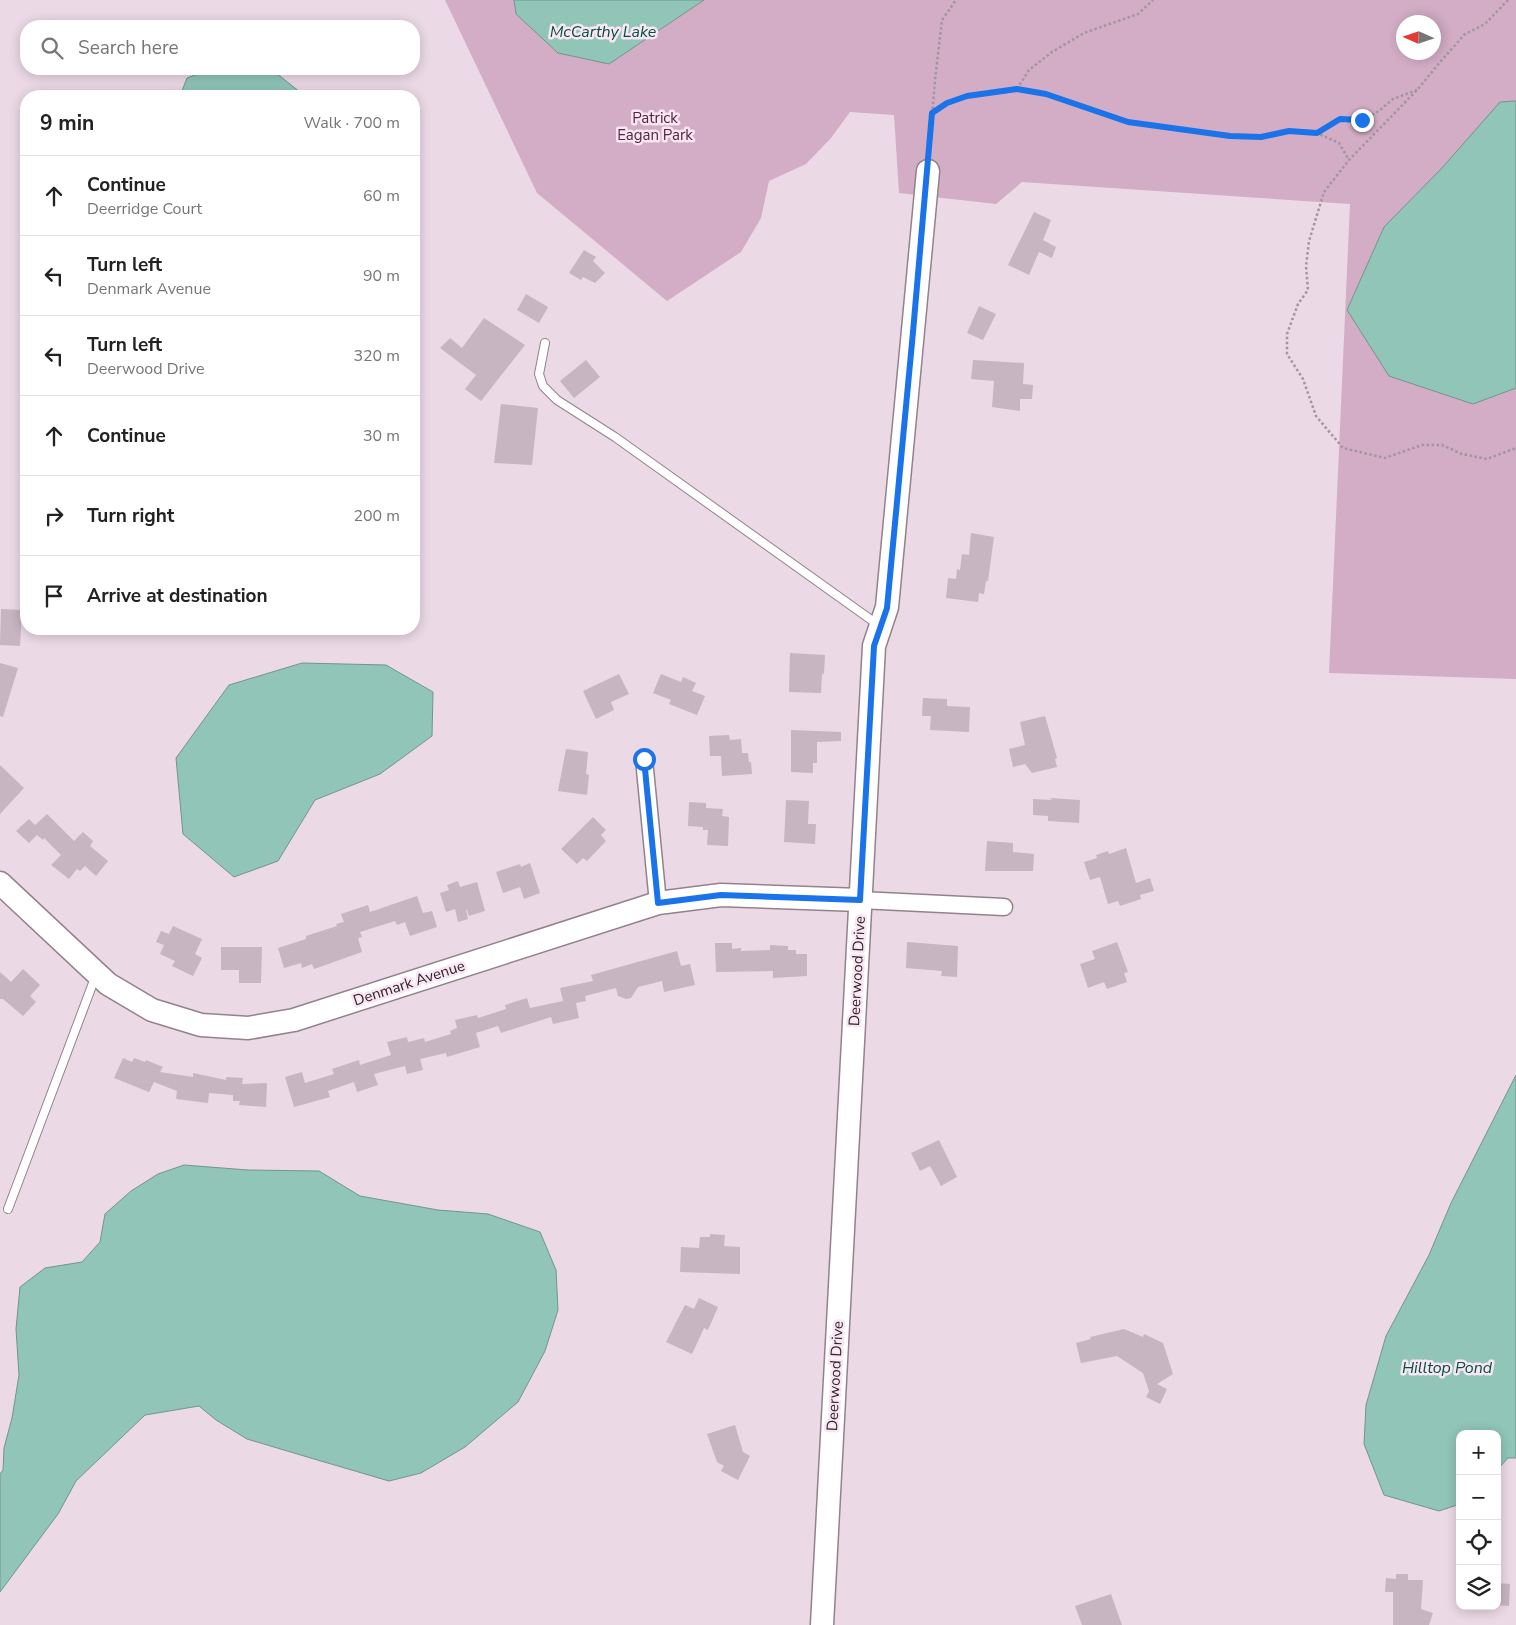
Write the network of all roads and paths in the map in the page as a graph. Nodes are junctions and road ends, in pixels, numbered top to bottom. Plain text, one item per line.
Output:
1 (956, 0) edge
2 (1153, 0) edge
3 (1508, 0) edge
4 (1017, 89) junction
5 (1418, 89) junction
6 (932, 113) junction
7 (1317, 133) junction
8 (1349, 160) junction
9 (928, 171) joint
10 (545, 343) dead end
11 (1516, 448) edge
12 (881, 627) junction
13 (644, 759) dead end
14 (0, 883) edge
15 (860, 900) junction
16 (658, 903) junction
17 (1004, 907) dead end
18 (96, 973) junction
19 (8, 1209) dead end
20 (822, 1625) edge

1 - 6 path
2 - 4 path
3 - 5 path
4 - 6 path
4 - 7 path
5 - 7 path
5 - 8 path
6 - 9 path
7 - 8 path
8 - 11 path
9 - 12 street, Deerwood Drive
10 - 12 lane
12 - 15 street, Deerwood Drive
13 - 16 street
14 - 18 street, Denmark Avenue
15 - 16 street, Denmark Avenue
15 - 17 street
15 - 20 street, Deerwood Drive
16 - 18 street, Denmark Avenue
18 - 19 lane

